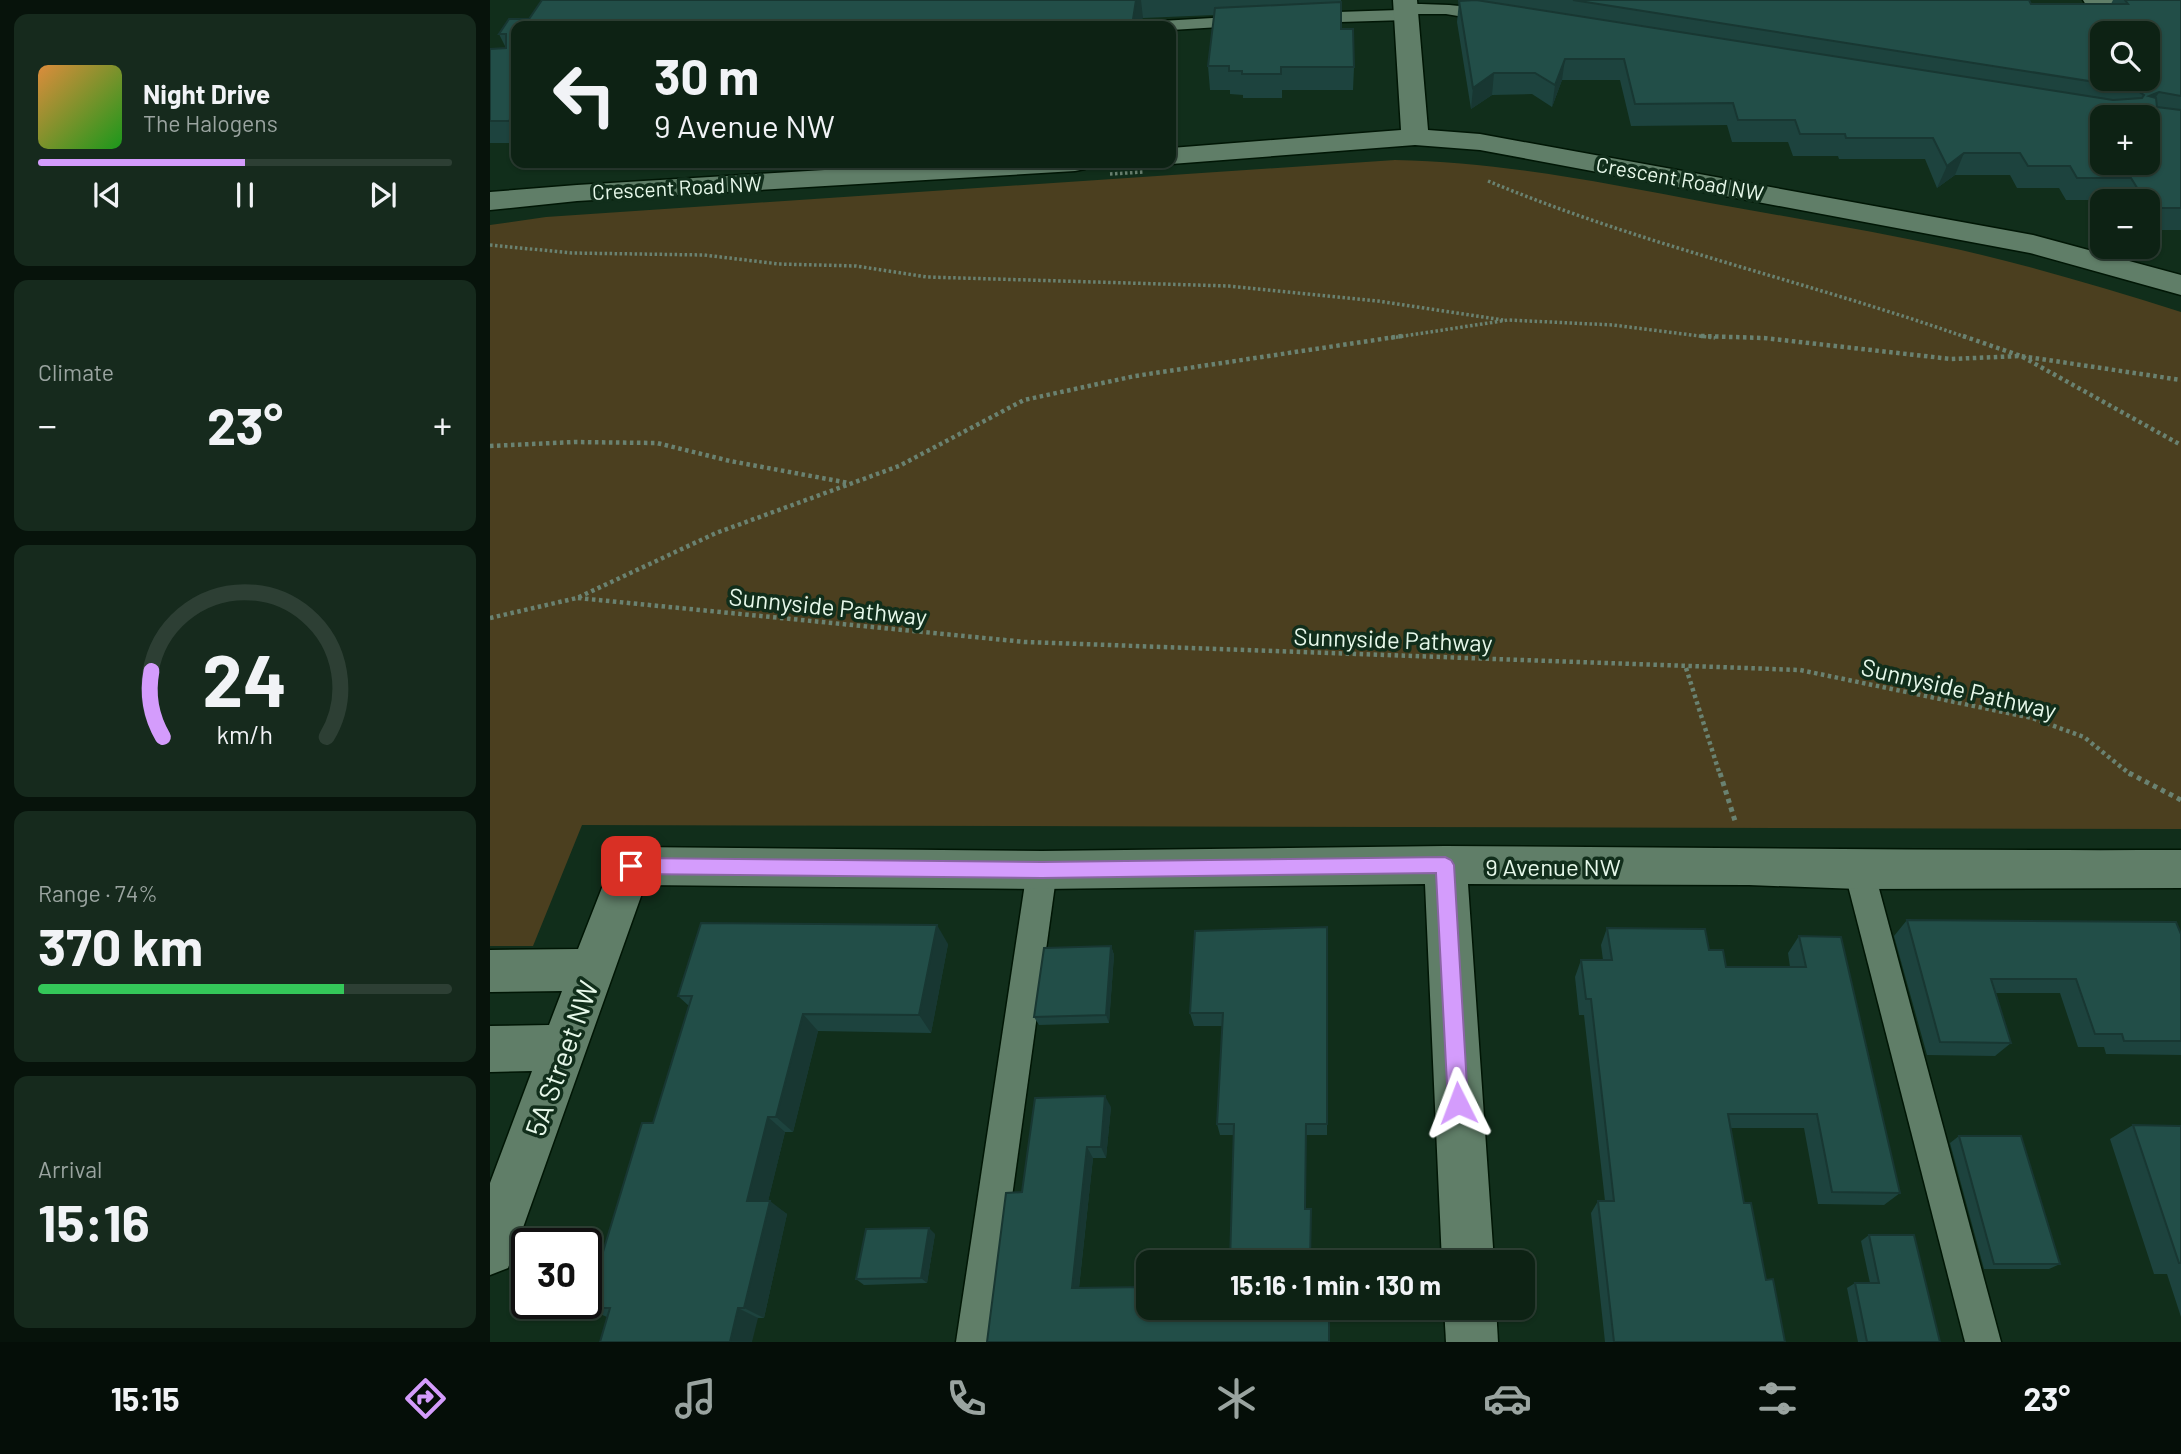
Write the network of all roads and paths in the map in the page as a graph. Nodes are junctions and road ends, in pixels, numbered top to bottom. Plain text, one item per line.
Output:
1 (2095, 0) edge
2 (1406, 8) edge
3 (2181, 12) edge
4 (1296, 19) edge
5 (1269, 20) edge
6 (1515, 20) edge
7 (1176, 25) edge
8 (1415, 137) junction
9 (1176, 156) edge
10 (992, 168) edge
11 (1143, 172) dead end
12 (1102, 175) dead end
13 (1482, 178) dead end
14 (490, 201) edge
15 (490, 245) edge
16 (2181, 285) edge
17 (1508, 320) junction
18 (2021, 356) junction
19 (2181, 380) edge
20 (2181, 445) edge
21 (490, 446) edge
22 (851, 483) junction
23 (577, 597) junction
24 (490, 618) edge
25 (1686, 668) junction
26 (2181, 800) edge
27 (1445, 865) junction
28 (631, 866) joint
29 (1749, 866) junction
30 (2181, 869) edge
31 (1042, 870) junction
32 (1859, 870) junction
33 (593, 970) junction
34 (490, 971) edge
35 (566, 1048) junction
36 (490, 1049) edge
37 (490, 1250) edge
38 (1467, 1250) edge
39 (1471, 1320) edge
40 (974, 1342) edge
41 (1472, 1342) edge
42 (1983, 1342) edge

1 - 3 street
2 - 4 lane
2 - 6 lane
2 - 8 street
5 - 7 lane
8 - 9 street, Crescent Road NW
8 - 16 street, Crescent Road NW
10 - 14 street, Crescent Road NW
11 - 12 path
13 - 18 path
15 - 17 path
17 - 18 path
17 - 22 path
18 - 19 path
18 - 20 path
21 - 22 path
22 - 23 path
23 - 24 path
23 - 25 path, Sunnyside Pathway
25 - 26 path, Sunnyside Pathway
25 - 29 path
27 - 29 street, 9 Avenue NW
27 - 31 street, 9 Avenue NW
27 - 38 street
28 - 31 street, 9 Avenue NW
28 - 33 street, 5A Street NW
29 - 32 street, 9 Avenue NW
30 - 32 street, 9 Avenue NW
31 - 40 lane
32 - 42 lane
33 - 34 street
33 - 35 street, 5A Street NW
35 - 36 street
35 - 37 street, 5A Street NW
39 - 41 street

